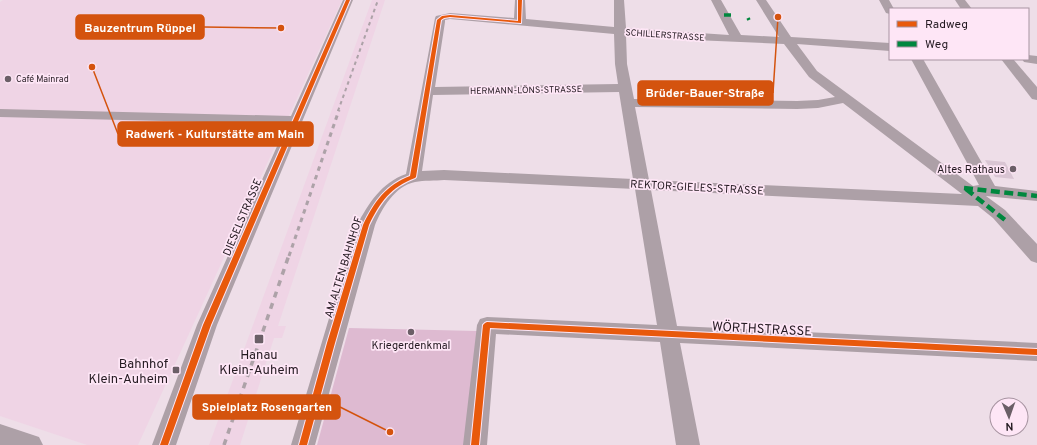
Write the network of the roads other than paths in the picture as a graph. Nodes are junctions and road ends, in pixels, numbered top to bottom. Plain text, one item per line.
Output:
1 (348, 0) edge
2 (520, 0) edge
3 (619, 0) edge
4 (716, 0) edge
5 (760, 0) edge
6 (884, 0) edge
7 (960, 0) edge
8 (966, 8) edge
9 (889, 9) edge
10 (520, 22) junction
11 (621, 31) junction
12 (737, 39) junction
13 (788, 41) junction
14 (889, 47) edge
15 (918, 60) edge
16 (1008, 60) edge
17 (427, 91) junction
18 (627, 96) junction
19 (1037, 96) edge
20 (846, 99) junction
21 (0, 113) edge
22 (295, 120) junction
23 (412, 177) junction
24 (642, 184) junction
25 (986, 196) junction
26 (1037, 196) edge
27 (1037, 256) edge
28 (668, 335) junction
29 (1037, 352) edge
30 (0, 435) edge
31 (31, 445) edge
32 (164, 445) edge
33 (303, 445) edge
34 (475, 445) edge
35 (688, 445) edge

1 - 22 street, DIESELSTRASSE
2 - 10 street
3 - 11 street
4 - 12 street
5 - 13 street
6 - 9 street
7 - 8 street
10 - 11 street, SCHILLERSTRASSE
10 - 17 street, SCHILLERSTRASSE
11 - 12 street, SCHILLERSTRASSE
11 - 18 street
12 - 13 street, SCHILLERSTRASSE
13 - 14 street, SCHILLERSTRASSE
13 - 20 street
15 - 25 street
16 - 19 street
17 - 18 street, HERMANN-LÖNS-STRASSE
17 - 23 street
18 - 20 street, HERMANN-LÖNS-STRASSE
18 - 24 street
20 - 25 street
21 - 22 street
22 - 32 street, DIESELSTRASSE
23 - 24 street, REKTOR-GIELES-STRASSE
23 - 33 street, AM ALTEN BAHNHOF
24 - 25 street, REKTOR-GIELES-STRASSE
24 - 28 street
25 - 26 street, REKTOR-GIELES-STRASSE
25 - 27 street
28 - 29 street, WÖRTHSTRASSE
28 - 34 street, WÖRTHSTRASSE
28 - 35 street
30 - 31 street

